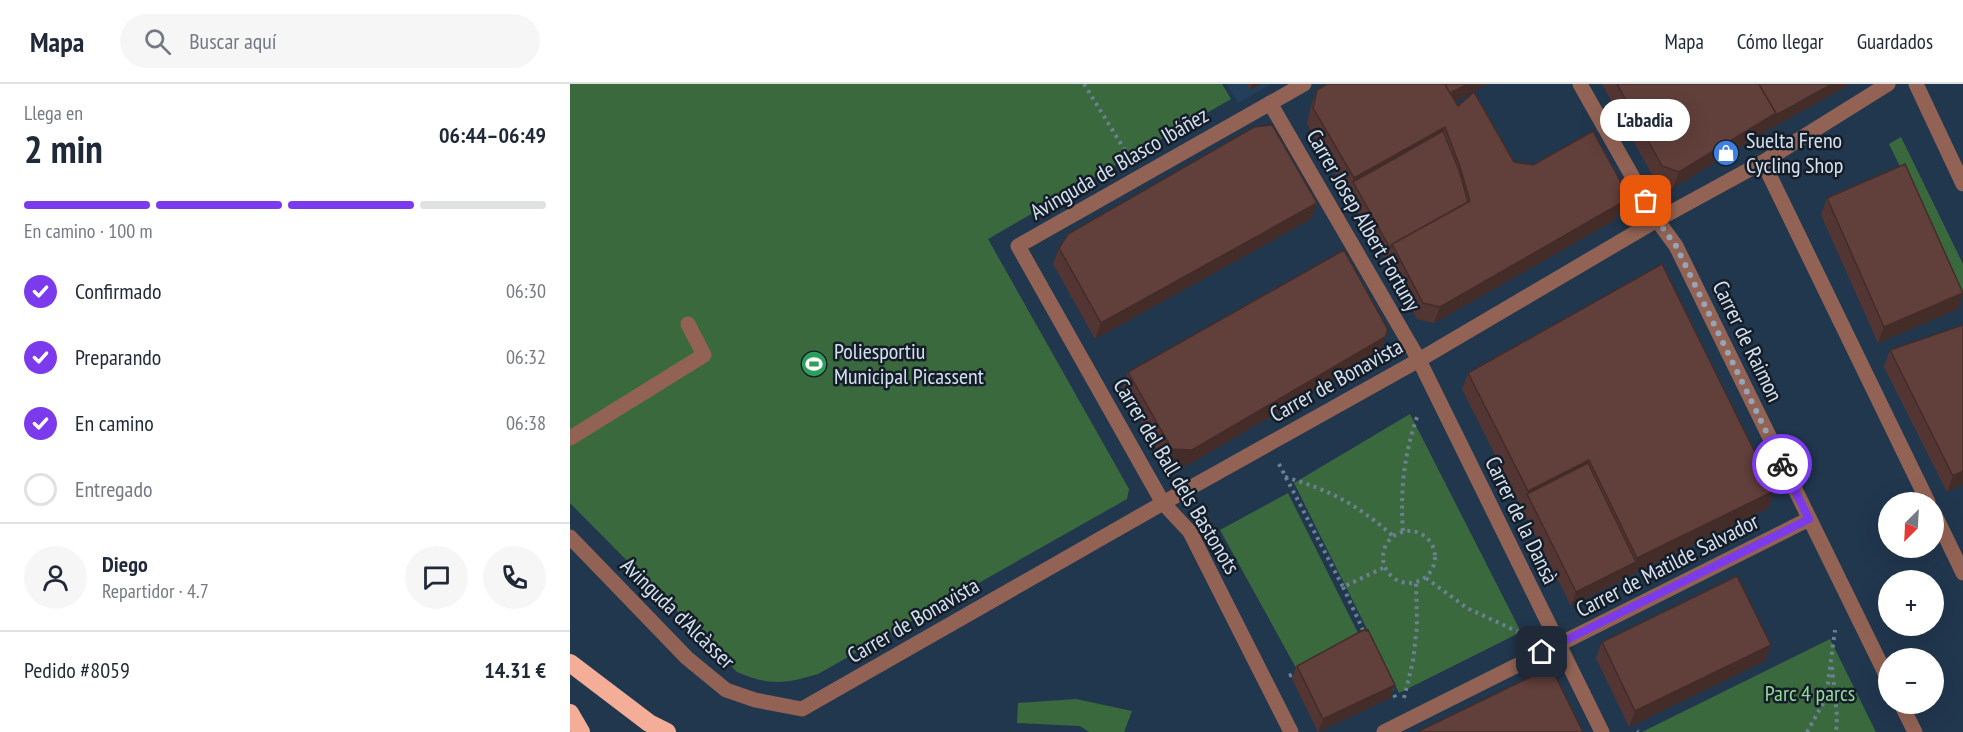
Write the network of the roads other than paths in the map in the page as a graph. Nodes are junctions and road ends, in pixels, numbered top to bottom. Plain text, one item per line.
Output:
1 (1304, 84) edge
2 (1580, 84) edge
3 (1888, 84) edge
4 (1916, 84) edge
5 (1270, 103) junction
6 (1763, 162) junction
7 (1963, 184) edge
8 (1657, 220) junction
9 (1018, 246) joint
10 (688, 324) dead end
11 (1419, 360) junction
12 (570, 438) edge
13 (1923, 492) edge
14 (1163, 503) junction
15 (1809, 519) junction
16 (1944, 534) edge
17 (570, 537) edge
18 (1963, 573) edge
19 (1558, 644) junction
20 (1878, 659) edge
21 (570, 663) edge
22 (802, 709) joint
23 (570, 713) edge
24 (1906, 714) edge
25 (581, 732) edge
26 (667, 732) edge
27 (1291, 732) edge
28 (1384, 732) edge
29 (1602, 732) edge
30 (1915, 732) edge

1 - 5 street, Avinguda de Blasco Ibáñez
2 - 8 street, Carrer de Raimon
3 - 6 street, Carrer de Bonavista
4 - 7 street
5 - 9 street, Avinguda de Blasco Ibáñez
5 - 11 street, Carrer Josep Albert Fortuny
6 - 8 street, Carrer de Bonavista
6 - 13 street
8 - 11 street, Carrer de Bonavista
8 - 15 street, Carrer de Raimon
9 - 14 street, Carrer del Ball dels Bastonots
10 - 12 street
11 - 14 street, Carrer de Bonavista
11 - 19 street, Carrer de la Dansà
14 - 22 street, Carrer de Bonavista
14 - 27 street, Carrer del Ball dels Bastonots
15 - 19 street, Carrer de Matilde Salvador
15 - 20 street, Carrer de Raimon
16 - 18 street
17 - 22 street, Avinguda d'Alcàsser
19 - 28 street, Carrer de Matilde Salvador
19 - 29 street, Carrer de la Dansà
21 - 26 highway
23 - 25 highway
24 - 30 street

